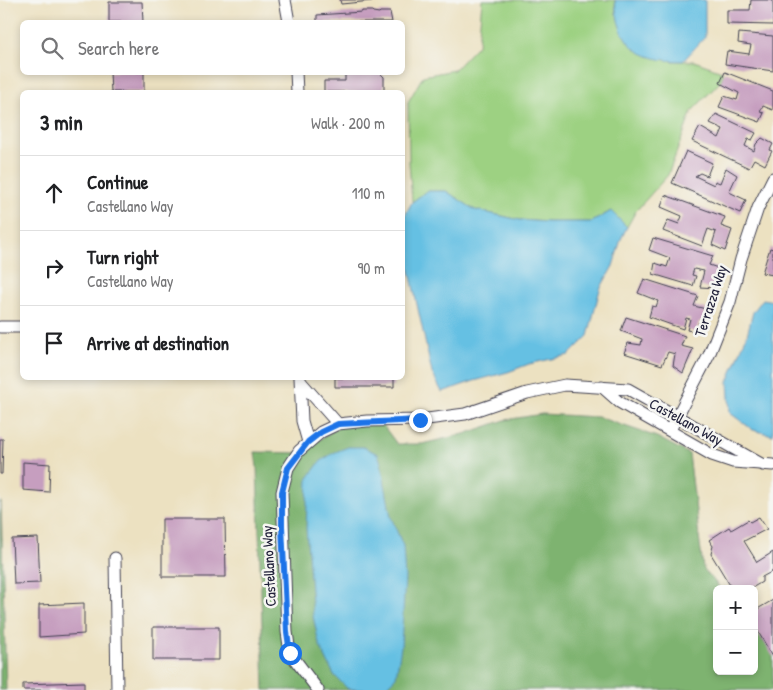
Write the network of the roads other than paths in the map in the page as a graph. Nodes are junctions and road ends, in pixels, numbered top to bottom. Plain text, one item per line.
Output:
1 (285, 0) edge
2 (289, 20) edge
3 (296, 75) edge
4 (297, 90) edge
5 (773, 178) edge
6 (0, 327) edge
7 (20, 327) edge
8 (300, 380) edge
9 (602, 387) junction
10 (678, 417) junction
11 (338, 424) junction
12 (670, 430) junction
13 (308, 442) junction
14 (768, 465) edge
15 (115, 558) dead end
16 (117, 690) edge
17 (318, 690) edge

1 - 2 street
3 - 4 street
5 - 10 street, Terrazza Way
6 - 7 street
8 - 11 street
8 - 13 street
9 - 10 street, Castellano Way
9 - 11 street, Castellano Way
9 - 12 street, Castellano Way
10 - 12 street, Terrazza Way
10 - 14 street, Castellano Way
11 - 13 street, Castellano Way
12 - 14 street, Castellano Way
13 - 17 street, Castellano Way
15 - 16 street

